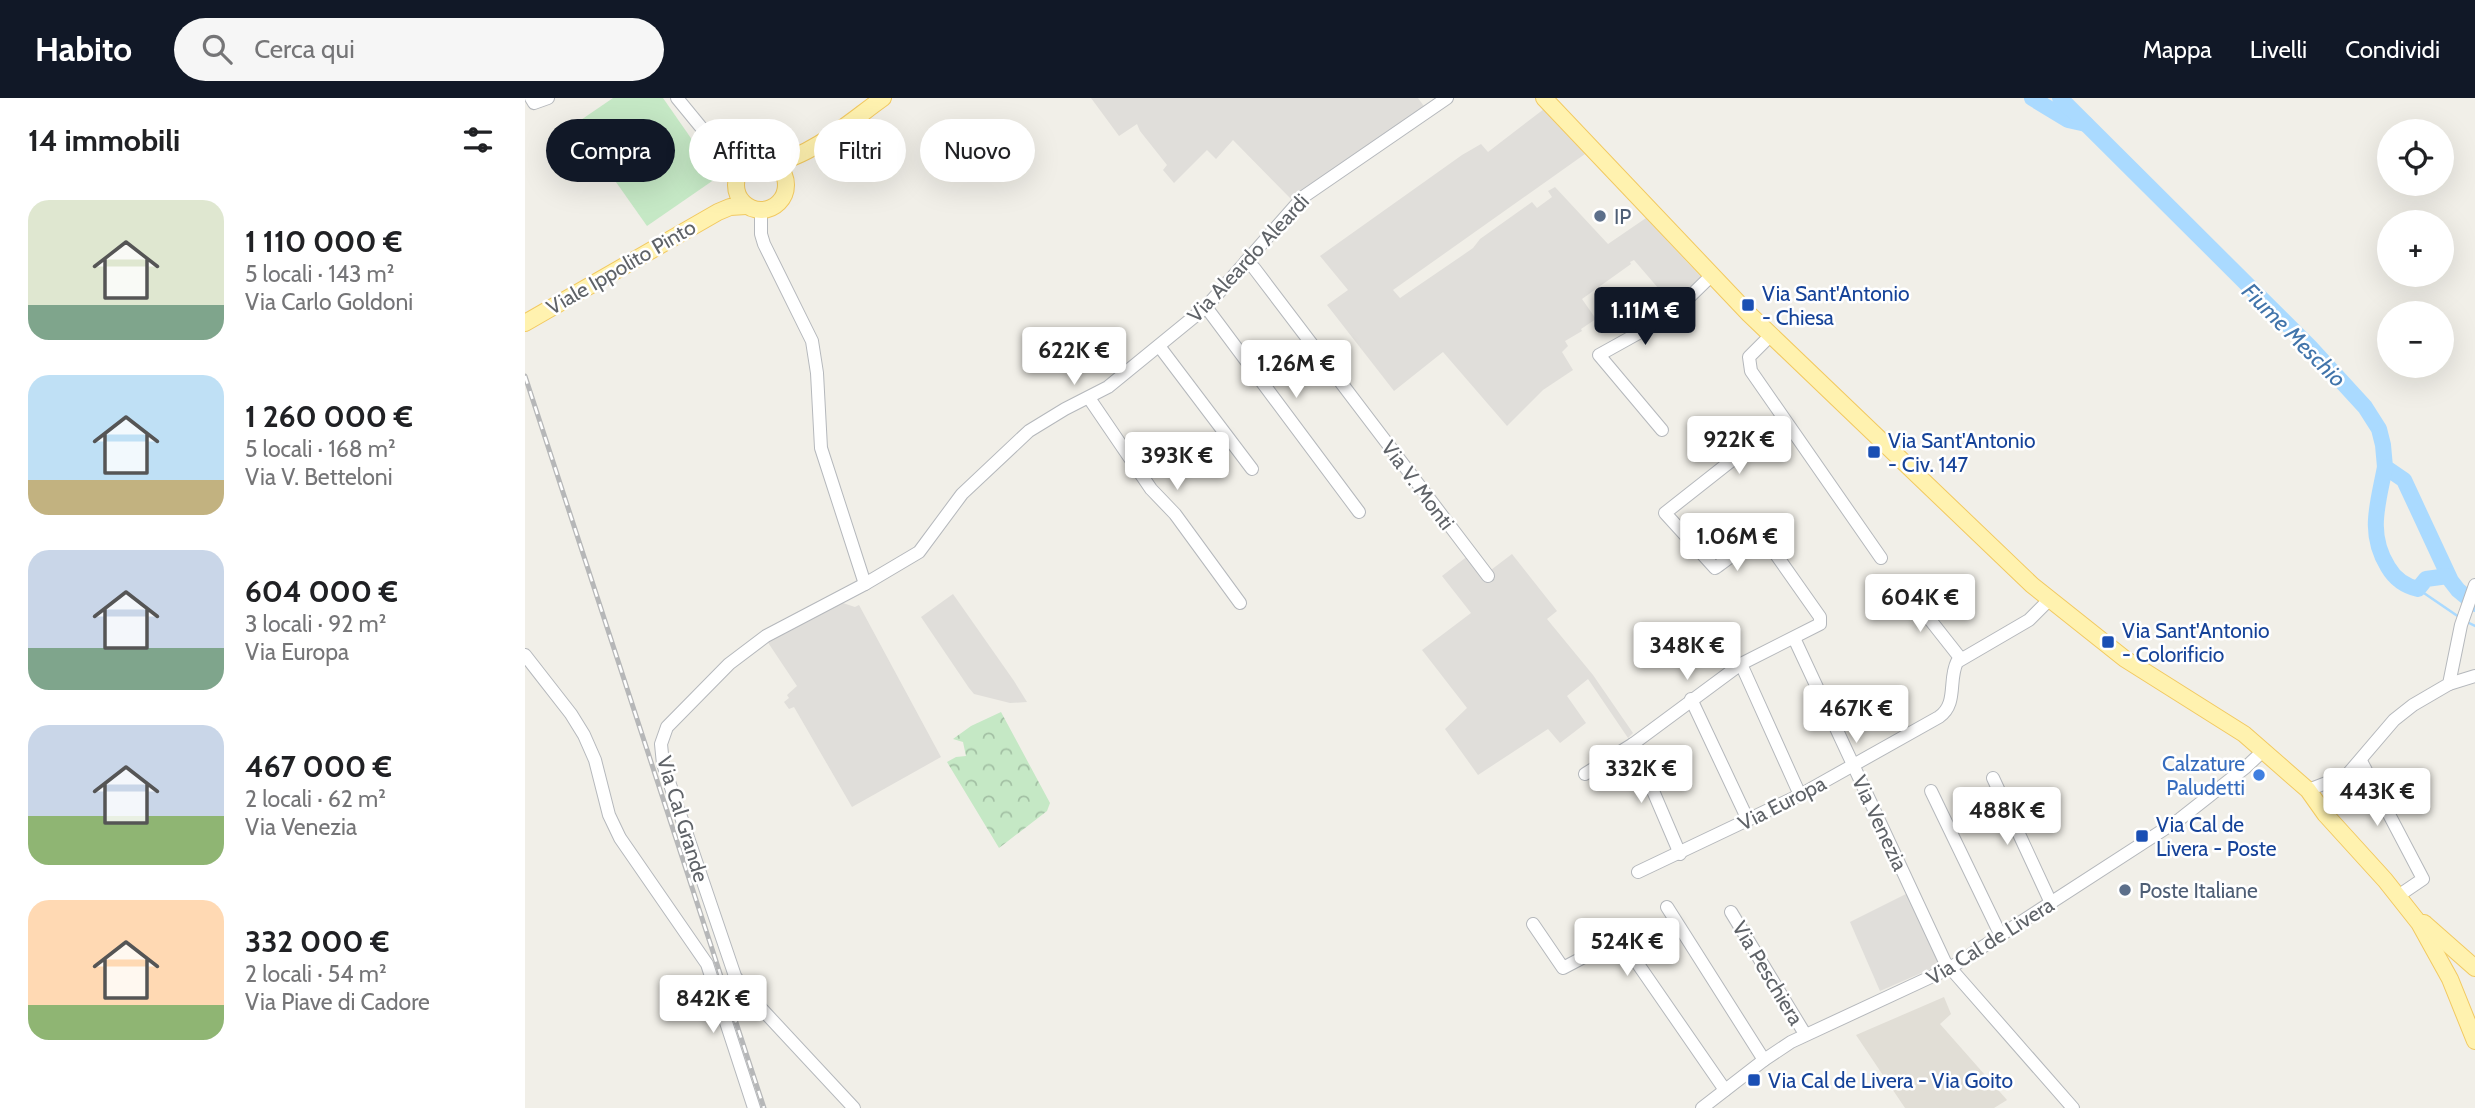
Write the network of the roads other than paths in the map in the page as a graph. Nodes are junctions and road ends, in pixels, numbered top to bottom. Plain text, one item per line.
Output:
1 (531, 98) edge
2 (548, 98) edge
3 (677, 98) edge
4 (883, 98) edge
5 (1447, 98) edge
6 (1544, 98) edge
7 (694, 119) edge
8 (809, 150) junction
9 (800, 154) edge
10 (800, 159) edge
11 (737, 182) edge
12 (785, 182) edge
13 (736, 190) junction
14 (753, 208) junction
15 (718, 212) junction
16 (1247, 261) junction
17 (1712, 275) junction
18 (1206, 307) junction
19 (525, 323) edge
20 (1771, 335) junction
21 (1159, 346) junction
22 (1090, 398) junction
23 (1783, 420) junction
24 (1662, 430) dead end
25 (1252, 469) dead end
26 (1359, 512) dead end
27 (1881, 558) dead end
28 (1487, 576) dead end
29 (865, 584) junction
30 (1905, 588) dead end
31 (2473, 588) edge
32 (2049, 600) junction
33 (1240, 603) dead end
34 (1794, 638) junction
35 (525, 654) edge
36 (1961, 659) junction
37 (1741, 664) junction
38 (2475, 676) edge
39 (2449, 684) junction
40 (1692, 699) junction
41 (1633, 744) junction
42 (2264, 750) junction
43 (2361, 761) junction
44 (1853, 766) junction
45 (1585, 774) dead end
46 (1993, 778) dead end
47 (2308, 790) junction
48 (1931, 791) dead end
49 (1800, 795) junction
50 (1748, 820) junction
51 (1680, 854) junction
52 (1638, 872) dead end
53 (2398, 896) junction
54 (2051, 903) junction
55 (1667, 907) dead end
56 (1731, 912) dead end
57 (2411, 913) junction
58 (1533, 924) dead end
59 (2001, 936) junction
60 (1950, 968) junction
61 (2475, 968) edge
62 (1805, 1034) junction
63 (2475, 1041) edge
64 (1764, 1060) junction
65 (1725, 1090) junction
66 (754, 1108) edge
67 (854, 1108) edge
68 (1702, 1108) edge
69 (2073, 1108) edge

1 - 2 street
3 - 7 street
4 - 8 main road
5 - 16 street, Via Aleardo Aleardi
6 - 17 main road
8 - 9 main road
8 - 10 main road
11 - 13 main road
12 - 14 main road
13 - 14 main road
13 - 15 main road, Viale Ippolito Pinto
14 - 15 main road, Viale Ippolito Pinto
14 - 29 street
15 - 19 main road, Viale Ippolito Pinto
16 - 18 street, Via Aleardo Aleardi
16 - 28 street, Via V. Monti
17 - 20 main road
17 - 24 street
18 - 21 street, Via Aleardo Aleardi
18 - 26 street
20 - 23 street
20 - 32 main road
21 - 22 street, Via Aleardo Aleardi
21 - 25 street
22 - 29 street, Via Aleardo Aleardi
22 - 33 street
23 - 27 street
23 - 34 street
29 - 67 street, Via Cal Grande
30 - 36 street
31 - 39 street
32 - 36 street
32 - 42 main road
34 - 37 street
34 - 44 street, Via Venezia
35 - 66 street
36 - 44 street, Via Europa
37 - 40 street
37 - 49 street
38 - 39 street
39 - 43 street
40 - 41 street
40 - 50 street
41 - 45 street
41 - 51 street
42 - 47 main road
42 - 54 street, Via Cal de Livera
43 - 47 street
43 - 53 street
44 - 49 street, Via Europa
44 - 60 street, Via Venezia
46 - 54 street
47 - 53 main road
48 - 59 street
49 - 50 street, Via Europa
50 - 51 street, Via Europa
51 - 52 street, Via Europa
53 - 57 main road
54 - 59 street, Via Cal de Livera
55 - 64 street
56 - 62 street, Via Peschiera
57 - 61 main road
57 - 63 main road
58 - 65 street
59 - 60 street, Via Cal de Livera
60 - 62 street, Via Cal de Livera
60 - 69 street, Via Venezia
62 - 64 street, Via Cal de Livera
64 - 65 street, Via Cal de Livera
65 - 68 street, Via Cal de Livera

